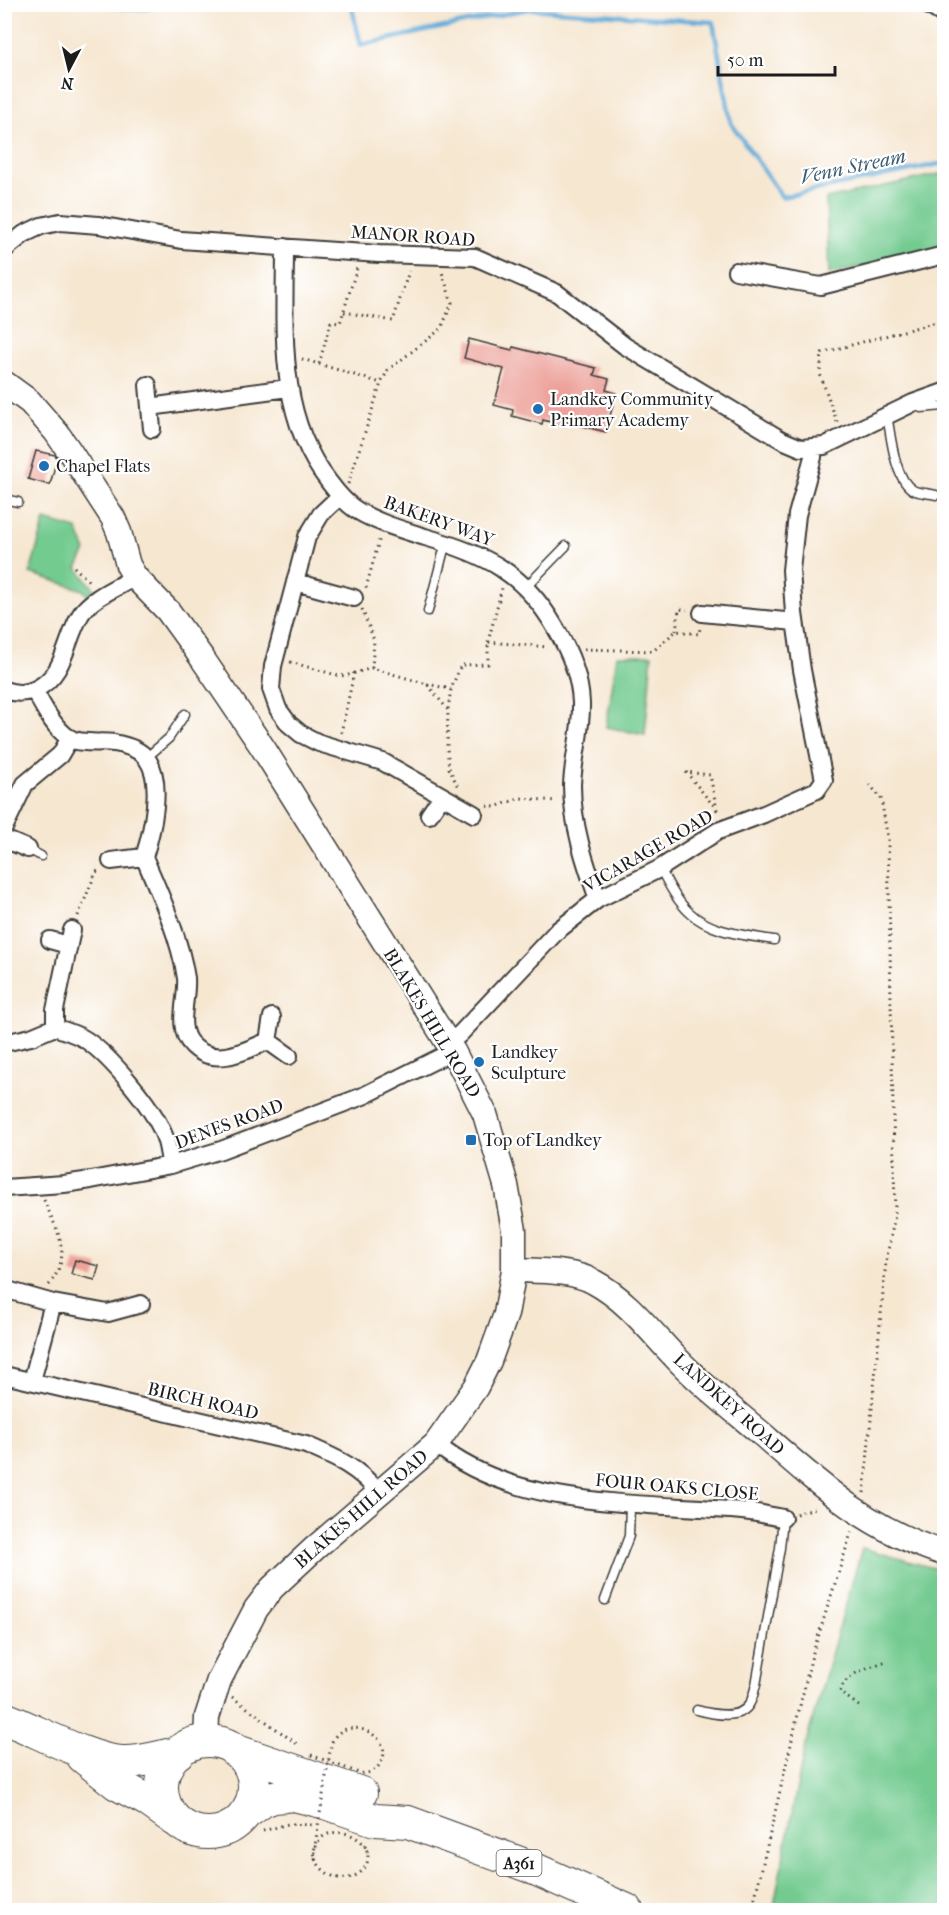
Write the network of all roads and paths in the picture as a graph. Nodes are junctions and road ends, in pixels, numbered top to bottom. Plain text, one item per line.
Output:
1 (926, 4) edge
2 (945, 15) edge
3 (285, 247) junction
4 (4, 250) edge
5 (363, 252) junction
6 (414, 255) junction
7 (945, 255) edge
8 (438, 256) junction
9 (736, 271) dead end
10 (344, 312) junction
11 (945, 320) edge
12 (287, 356) junction
13 (319, 364) junction
14 (4, 383) edge
15 (381, 383) junction
16 (148, 385) dead end
17 (288, 388) junction
18 (945, 392) edge
19 (913, 403) junction
20 (945, 406) edge
21 (150, 407) junction
22 (887, 415) junction
23 (152, 429) dead end
24 (842, 436) junction
25 (813, 447) junction
26 (936, 495) dead end
27 (341, 498) junction
28 (4, 499) edge
29 (18, 502) dead end
30 (386, 524) junction
31 (446, 542) junction
32 (566, 546) dead end
33 (74, 567) dead end
34 (506, 571) junction
35 (135, 577) junction
36 (97, 580) dead end
37 (295, 582) junction
38 (526, 587) junction
39 (360, 598) junction
40 (428, 611) dead end
41 (702, 613) junction
42 (795, 622) junction
43 (676, 631) junction
44 (488, 642) junction
45 (567, 648) junction
46 (275, 658) junction
47 (372, 668) junction
48 (354, 673) junction
49 (427, 684) junction
50 (451, 689) junction
51 (4, 690) edge
52 (34, 690) junction
53 (448, 710) junction
54 (185, 714) dead end
55 (70, 738) junction
56 (338, 748) junction
57 (146, 758) junction
58 (870, 785) dead end
59 (459, 790) dead end
60 (442, 796) junction
61 (573, 804) junction
62 (477, 809) joint
63 (717, 810) junction
64 (429, 815) dead end
65 (730, 826) junction
66 (4, 828) edge
67 (4, 839) edge
68 (34, 852) dead end
69 (144, 857) junction
70 (111, 861) joint
71 (660, 868) junction
72 (598, 899) junction
73 (70, 937) junction
74 (50, 939) dead end
75 (774, 940) dead end
76 (272, 1017) dead end
77 (55, 1027) junction
78 (268, 1041) junction
79 (4, 1043) edge
80 (450, 1047) junction
81 (289, 1056) dead end
82 (171, 1165) junction
83 (41, 1186) junction
84 (4, 1188) edge
85 (514, 1270) junction
86 (4, 1289) edge
87 (48, 1302) junction
88 (141, 1304) dead end
89 (4, 1375) edge
90 (32, 1381) junction
91 (436, 1444) junction
92 (379, 1493) junction
93 (630, 1505) junction
94 (848, 1506) junction
95 (783, 1518) junction
96 (945, 1553) edge
97 (605, 1600) dead end
98 (887, 1661) dead end
99 (239, 1700) dead end
100 (859, 1706) dead end
101 (697, 1710) dead end
102 (4, 1718) edge
103 (68, 1746) junction
104 (206, 1748) junction
105 (302, 1748) dead end
106 (310, 1755) dead end
107 (408, 1822) junction
108 (181, 1824) junction
109 (238, 1828) junction
110 (321, 1828) dead end
111 (329, 1830) dead end
112 (337, 1832) junction
113 (363, 1842) junction
114 (365, 1868) junction
115 (335, 1876) junction
116 (627, 1911) edge
117 (752, 1911) edge

1 - 2 street
3 - 4 street, MANOR ROAD
3 - 5 street, MANOR ROAD
3 - 12 street, BAKERY WAY
5 - 6 street, MANOR ROAD
5 - 10 path
6 - 8 street, MANOR ROAD
6 - 10 path
7 - 9 street
8 - 15 path
8 - 25 street, MANOR ROAD
10 - 13 path
11 - 24 path
12 - 13 path
12 - 17 street, BAKERY WAY
13 - 15 path
14 - 35 street, BLAKES HILL ROAD
15 - 27 path
16 - 21 street
17 - 21 street
17 - 27 street, BAKERY WAY
18 - 19 street
19 - 20 lane
19 - 22 street
21 - 23 street
22 - 24 street
22 - 26 lane
24 - 25 street
25 - 42 street, VICARAGE ROAD
27 - 30 street, BAKERY WAY
27 - 37 street
28 - 29 lane
30 - 31 street, BAKERY WAY
30 - 39 path
31 - 34 street, BAKERY WAY
31 - 40 lane
32 - 38 lane
33 - 36 path
34 - 38 street, BAKERY WAY
34 - 44 path
35 - 52 street
35 - 80 street, BLAKES HILL ROAD
37 - 39 street
37 - 46 street
38 - 45 street, BAKERY WAY
39 - 47 path
41 - 42 street
41 - 43 path
41 - 43 path
42 - 65 street, VICARAGE ROAD
43 - 45 path
44 - 45 path
44 - 50 path
45 - 61 street, BAKERY WAY
46 - 48 path
46 - 56 street
47 - 48 path
47 - 49 path
48 - 56 path
49 - 50 path
49 - 53 path
50 - 53 path
51 - 52 street
52 - 55 street
53 - 59 path
54 - 57 lane
55 - 57 street
55 - 66 street
56 - 60 street
57 - 69 street
58 - 94 path
60 - 62 street
60 - 64 street
61 - 62 path
61 - 72 street, BAKERY WAY
63 - 63 path
63 - 65 path
65 - 71 street, VICARAGE ROAD
67 - 68 street
69 - 70 street
69 - 78 street
70 - 73 path
71 - 72 street, VICARAGE ROAD
71 - 75 lane
72 - 80 street, VICARAGE ROAD
73 - 74 street
73 - 77 street
76 - 78 street
77 - 79 street
77 - 82 street
78 - 81 street
80 - 82 street, DENES ROAD
80 - 85 street, BLAKES HILL ROAD
82 - 83 street, DENES ROAD
83 - 84 street, DENES ROAD
83 - 87 path
85 - 91 street, BLAKES HILL ROAD
85 - 94 street, LANDKEY ROAD
86 - 87 street
87 - 88 street
87 - 90 street
89 - 90 street, BIRCH ROAD
90 - 92 street, BIRCH ROAD
91 - 92 street, BLAKES HILL ROAD
91 - 93 street, FOUR OAKS CLOSE
92 - 104 street, BLAKES HILL ROAD
93 - 95 street, FOUR OAKS CLOSE
93 - 97 lane
94 - 95 path
94 - 96 street, LANDKEY ROAD
94 - 117 path
95 - 101 lane
98 - 100 path
99 - 105 path
102 - 103 highway, A361
103 - 104 highway, A361
103 - 108 highway, A361
104 - 107 highway, A361
104 - 108 highway
104 - 109 highway
106 - 115 path, bridge
107 - 109 highway, A361
107 - 116 highway, A361
108 - 109 highway
109 - 110 path
111 - 112 path
112 - 113 path, bridge
112 - 115 path, bridge
113 - 114 path
113 - 114 path, bridge
114 - 115 path

